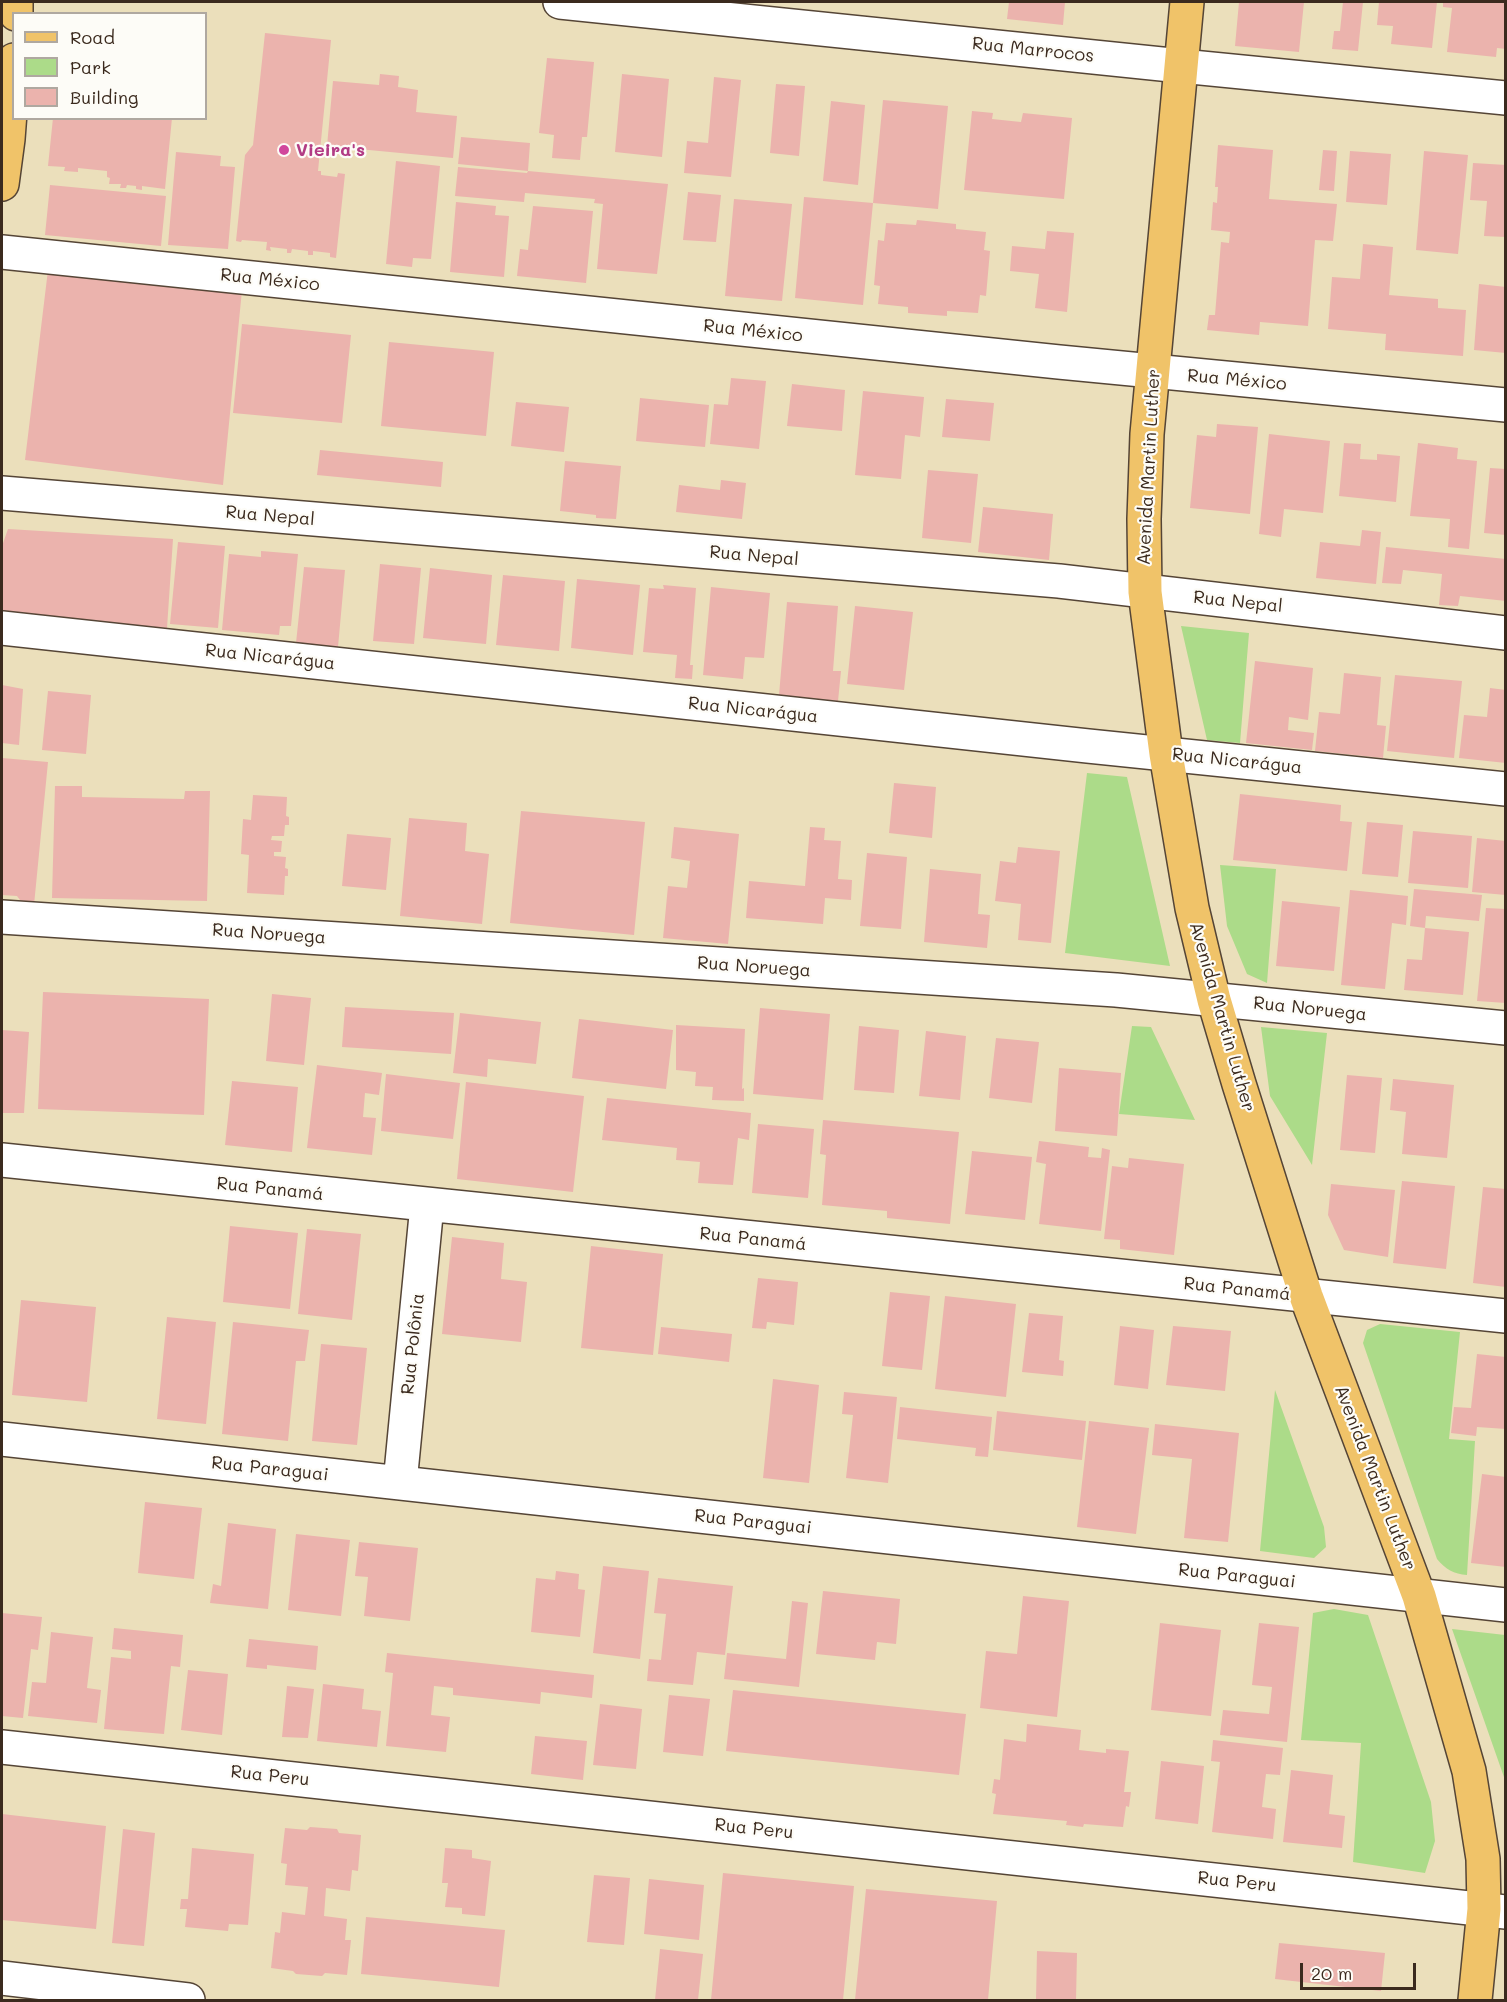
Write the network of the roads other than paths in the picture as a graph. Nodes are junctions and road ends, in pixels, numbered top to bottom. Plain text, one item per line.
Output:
1 (560, 2) edge
2 (1187, 2) edge
3 (1181, 66) junction
4 (12, 86) edge
5 (1506, 98) edge
6 (2, 184) edge
7 (2, 252) edge
8 (1153, 372) junction
9 (1506, 405) edge
10 (2, 493) edge
11 (1145, 592) junction
12 (2, 628) edge
13 (1506, 633) edge
14 (1166, 754) junction
15 (1506, 789) edge
16 (2, 917) edge
17 (1214, 999) junction
18 (1506, 1028) edge
19 (2, 1160) edge
20 (427, 1205) junction
21 (1306, 1296) junction
22 (1506, 1316) edge
23 (2, 1439) edge
24 (400, 1483) junction
25 (1419, 1596) junction
26 (1506, 1605) edge
27 (2, 1747) edge
28 (1495, 1911) edge
29 (2, 1978) edge
30 (188, 2001) edge
31 (1475, 2001) edge

1 - 3 street, Rua Marrocos
2 - 3 main road, Avenida Martin Luther
3 - 5 street, Rua Marrocos
3 - 8 main road, Avenida Martin Luther
4 - 6 main road
7 - 8 street, Rua México
8 - 9 street, Rua México
8 - 11 main road, Avenida Martin Luther
10 - 11 street, Rua Nepal
11 - 13 street, Rua Nepal
11 - 14 main road, Avenida Martin Luther
12 - 14 street, Rua Nicarágua
14 - 15 street, Rua Nicarágua
14 - 17 main road, Avenida Martin Luther
16 - 17 street, Rua Noruega
17 - 18 street, Rua Noruega
17 - 21 main road, Avenida Martin Luther
19 - 20 street, Rua Panamá
20 - 21 street, Rua Panamá
20 - 24 street, Rua Polônia
21 - 22 street, Rua Panamá
21 - 25 main road, Avenida Martin Luther
23 - 24 street, Rua Paraguai
24 - 25 street, Rua Paraguai
25 - 26 street, Rua Paraguai
25 - 28 main road, Avenida Martin Luther
27 - 28 street, Rua Peru
28 - 31 main road, Avenida Martin Luther
29 - 30 street

